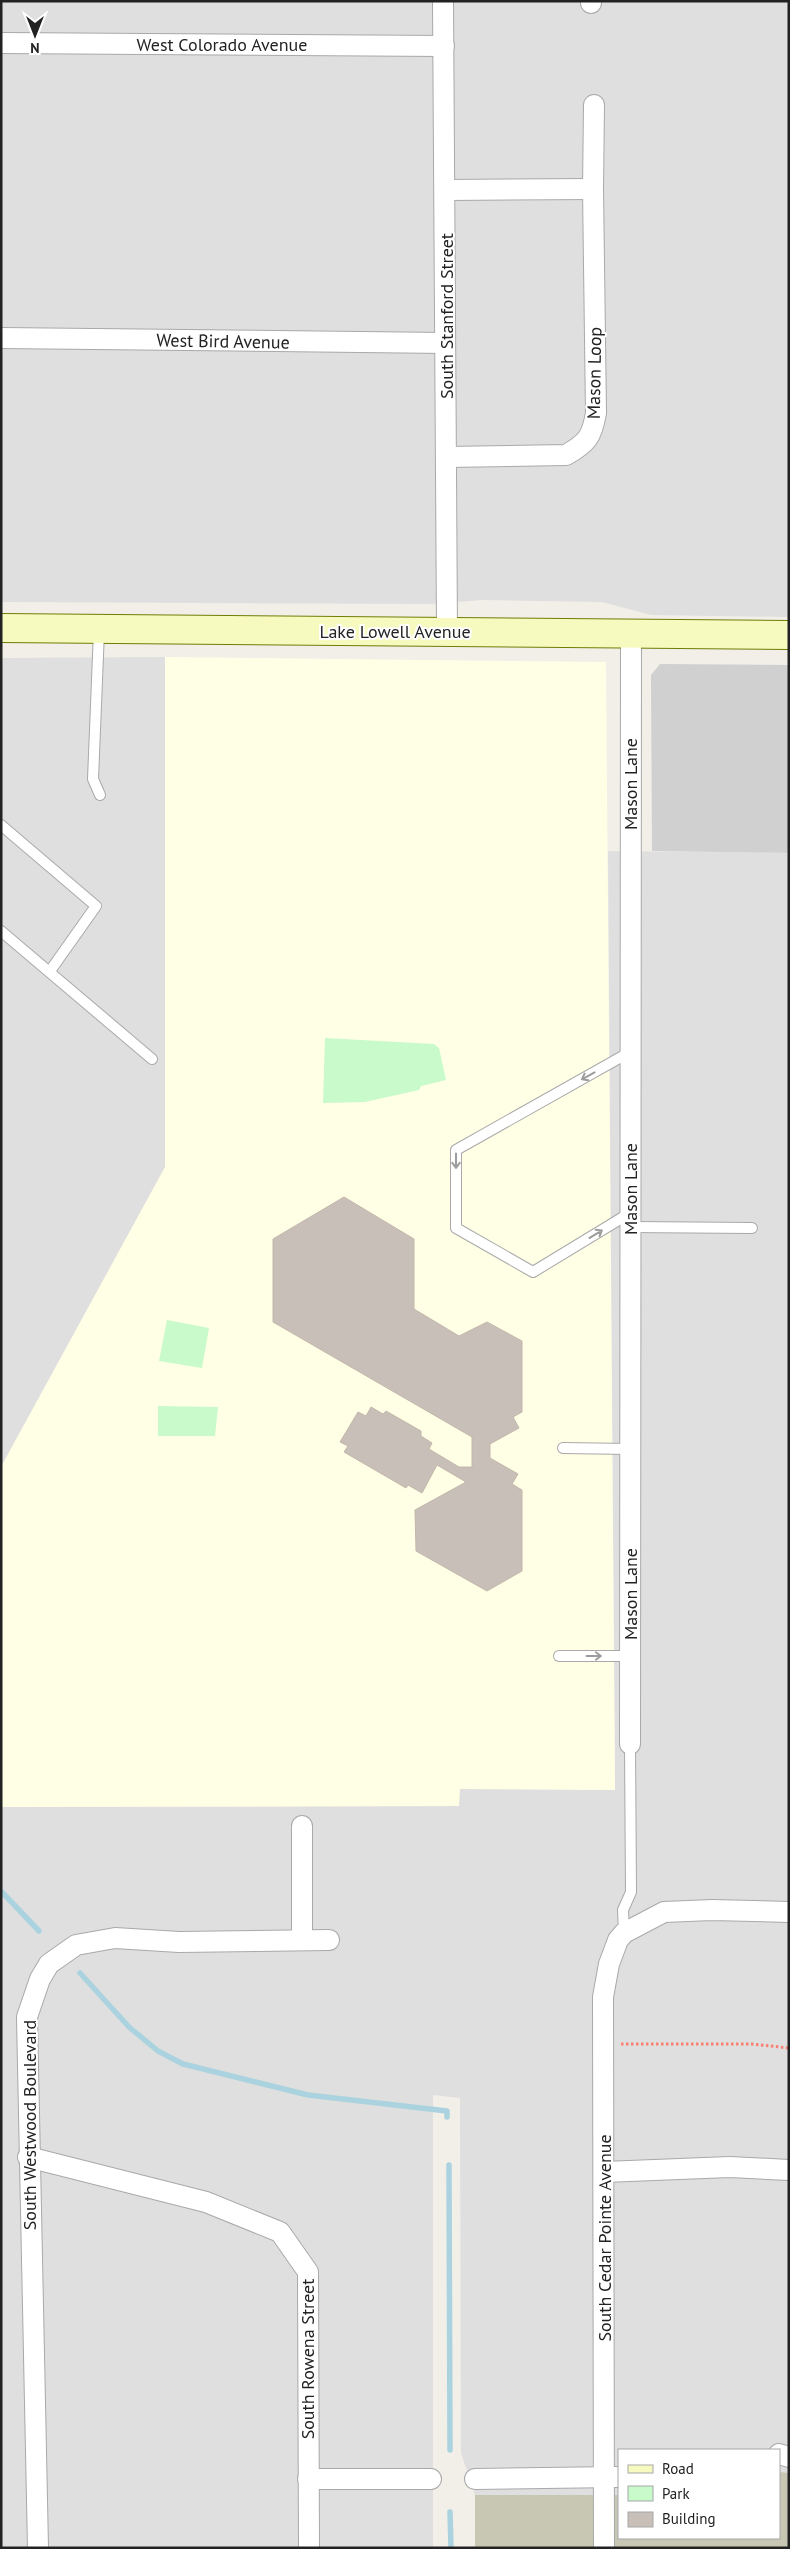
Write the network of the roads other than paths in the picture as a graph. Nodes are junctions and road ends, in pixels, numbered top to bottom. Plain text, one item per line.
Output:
1 (443, 1) edge
2 (1, 43) edge
3 (444, 46) junction
4 (594, 105) dead end
5 (593, 189) junction
6 (446, 190) junction
7 (1, 338) edge
8 (445, 343) junction
9 (447, 457) junction
10 (1, 628) edge
11 (99, 630) junction
12 (447, 630) junction
13 (631, 634) junction
14 (789, 635) edge
15 (100, 795) dead end
16 (1, 825) edge
17 (1, 931) edge
18 (50, 971) junction
19 (630, 1052) junction
20 (152, 1059) dead end
21 (630, 1220) junction
22 (752, 1228) dead end
23 (563, 1448) dead end
24 (630, 1449) junction
25 (559, 1656) dead end
26 (630, 1656) junction
27 (630, 1744) joint
28 (302, 1826) dead end
29 (789, 1912) edge
30 (624, 1933) junction
31 (302, 1940) junction
32 (329, 1940) dead end
33 (28, 2157) junction
34 (789, 2170) edge
35 (604, 2172) junction
36 (612, 2477) edge
37 (475, 2478) dead end
38 (308, 2479) junction
39 (432, 2479) dead end
40 (38, 2548) edge
41 (309, 2548) edge
42 (604, 2548) edge

1 - 3 street, South Stanford Street
2 - 3 street, West Colorado Avenue
3 - 6 street, South Stanford Street
4 - 5 street, Mason Loop
5 - 6 street
5 - 9 street, Mason Loop
6 - 8 street, South Stanford Street
7 - 8 street, West Bird Avenue
8 - 9 street, South Stanford Street
9 - 12 street, South Stanford Street
10 - 11 main road, Lake Lowell Avenue
11 - 12 main road, Lake Lowell Avenue
11 - 15 lane
12 - 13 main road, Lake Lowell Avenue
13 - 14 main road, Lake Lowell Avenue
13 - 19 street, Mason Lane
16 - 18 lane
17 - 18 lane
18 - 20 lane
19 - 21 street, Mason Lane
19 -> 21 lane
21 - 22 lane
21 - 24 street, Mason Lane
23 - 24 lane
24 - 26 street, Mason Lane
25 -> 26 lane
26 - 27 street, Mason Lane
27 - 30 lane
28 - 31 street
29 - 30 street
30 - 35 street, South Cedar Pointe Avenue
31 - 32 street, South Westwood Boulevard
31 - 33 street, South Westwood Boulevard
33 - 38 street, South Rowena Street
33 - 40 street, South Westwood Boulevard
34 - 35 street
35 - 36 street, South Cedar Pointe Avenue
36 - 37 street
36 - 42 street, South Cedar Pointe Avenue
38 - 39 street
38 - 41 street, South Rowena Street

